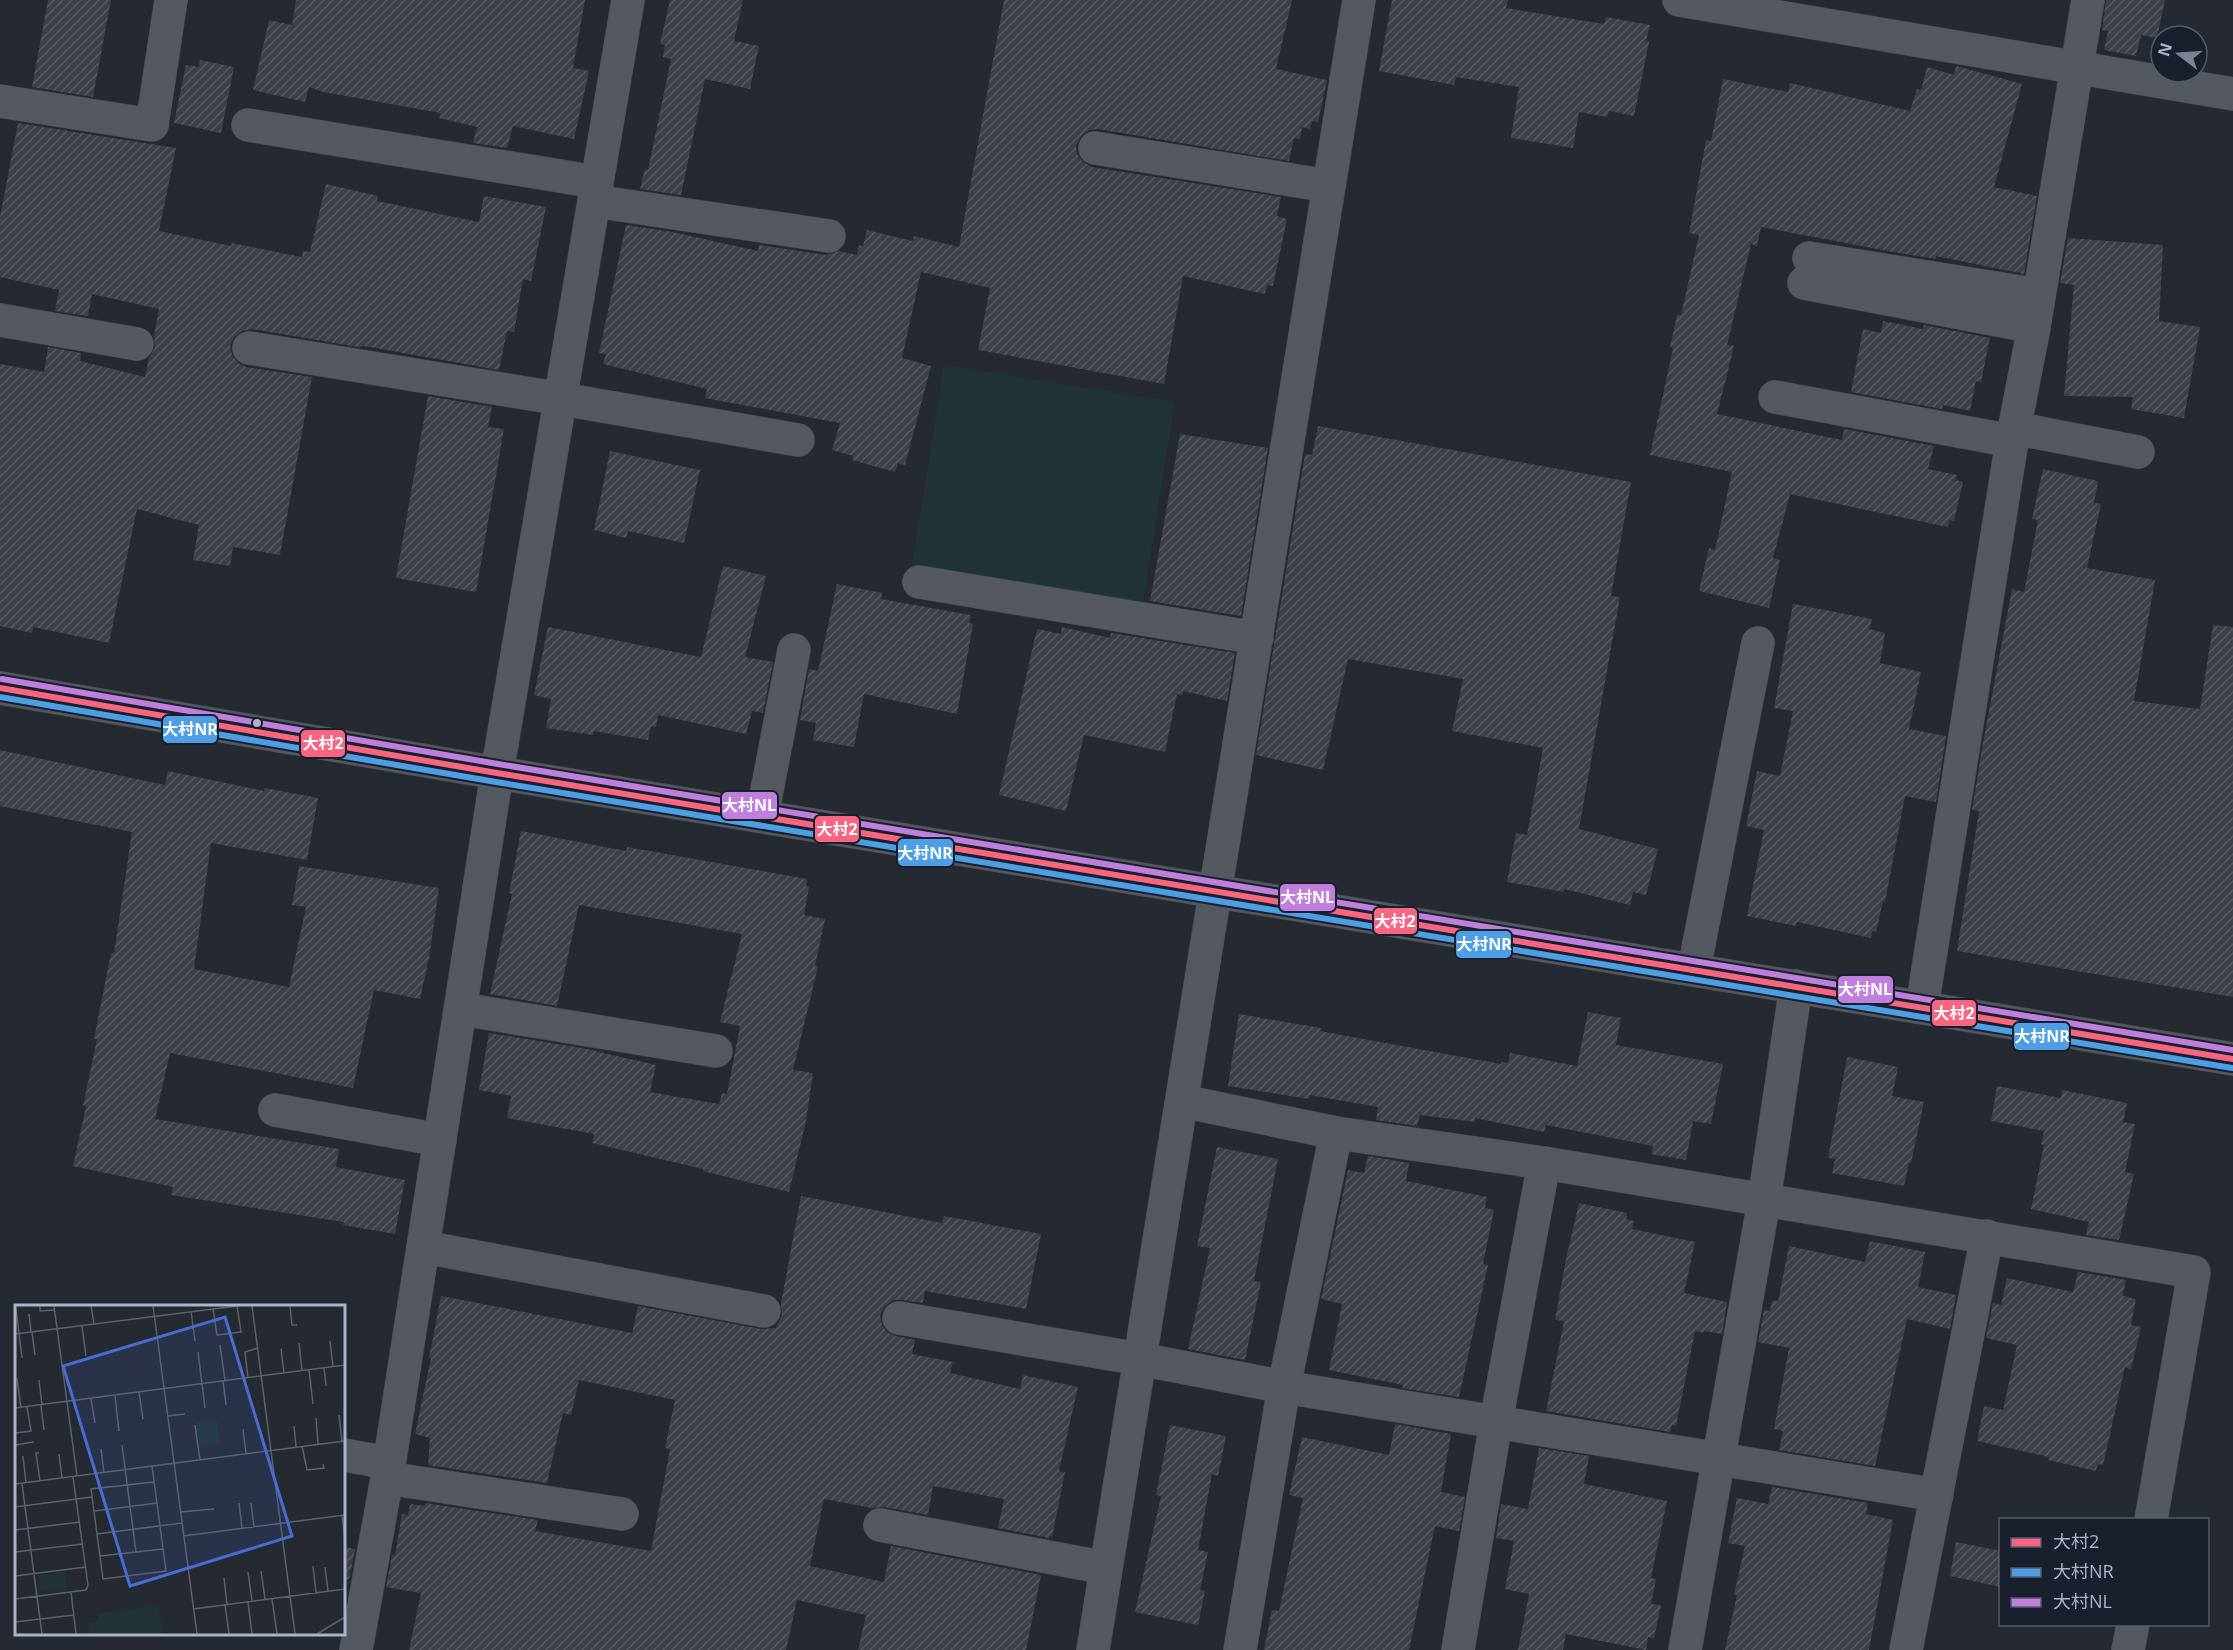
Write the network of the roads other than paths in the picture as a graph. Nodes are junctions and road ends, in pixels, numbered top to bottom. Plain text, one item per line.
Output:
1 (171, 0) edge
2 (628, 0) edge
3 (1359, 0) edge
4 (1679, 0) edge
5 (2088, 0) edge
6 (2077, 67) junction
7 (2233, 94) edge
8 (0, 101) edge
9 (248, 125) dead end
10 (1095, 148) dead end
11 (1329, 186) junction
12 (595, 191) junction
13 (829, 236) dead end
14 (2039, 295) junction
15 (0, 320) edge
16 (2034, 327) junction
17 (137, 344) dead end
18 (249, 348) dead end
19 (1775, 398) dead end
20 (561, 399) junction
21 (2013, 435) junction
22 (798, 440) dead end
23 (2138, 452) dead end
24 (918, 582) dead end
25 (1257, 638) junction
26 (1758, 643) dead end
27 (794, 650) dead end
28 (0, 688) edge
29 (497, 772) junction
30 (762, 816) junction
31 (1217, 890) junction
32 (1695, 969) junction
33 (1796, 986) junction
34 (1923, 1007) junction
35 (461, 1009) junction
36 (716, 1051) dead end
37 (2233, 1059) edge
38 (1182, 1101) junction
39 (275, 1110) dead end
40 (1336, 1133) junction
41 (440, 1140) junction
42 (1544, 1163) junction
43 (1764, 1201) junction
44 (1987, 1236) junction
45 (424, 1247) junction
46 (764, 1311) dead end
47 (899, 1318) dead end
48 (1140, 1359) junction
49 (1284, 1387) junction
50 (1496, 1422) junction
51 (345, 1455) edge
52 (1717, 1458) junction
53 (388, 1470) junction
54 (1937, 1495) junction
55 (622, 1514) dead end
56 (2151, 1518) edge
57 (880, 1526) dead end
58 (1106, 1568) junction
59 (2133, 1626) edge
60 (356, 1650) edge
61 (1093, 1650) edge
62 (1240, 1650) edge
63 (1458, 1650) edge
64 (1684, 1650) edge
65 (1906, 1650) edge
66 (2128, 1650) edge

1 - 8 street
2 - 12 street
3 - 11 street
4 - 6 street
5 - 6 street
6 - 7 street
6 - 14 street
9 - 12 street
10 - 11 street
11 - 25 street
12 - 13 street
12 - 20 street
14 - 16 street
14 - 16 street
15 - 17 street
16 - 21 street
18 - 20 street
19 - 21 street
20 - 22 street
20 - 29 street
21 - 23 street
21 - 34 street
24 - 25 street
25 - 31 street
26 - 32 street
27 - 30 street
28 - 29 street
29 - 30 street
29 - 35 street
30 - 31 street
31 - 32 street
31 - 38 street
32 - 33 street
33 - 34 street
33 - 43 street
34 - 37 street
35 - 36 street
35 - 41 street
38 - 40 street
38 - 48 street
39 - 41 street
40 - 42 street
40 - 49 street
41 - 45 street
42 - 43 street
42 - 50 street
43 - 44 street
43 - 52 street
44 - 54 street
44 - 56 street
45 - 46 street
45 - 53 street
47 - 48 street
48 - 49 street
48 - 58 street
49 - 50 street
49 - 62 street
50 - 52 street
50 - 63 street
51 - 53 street
52 - 54 street
52 - 64 street
53 - 55 street
53 - 60 street
54 - 65 street
57 - 58 street
58 - 61 street
59 - 66 street

